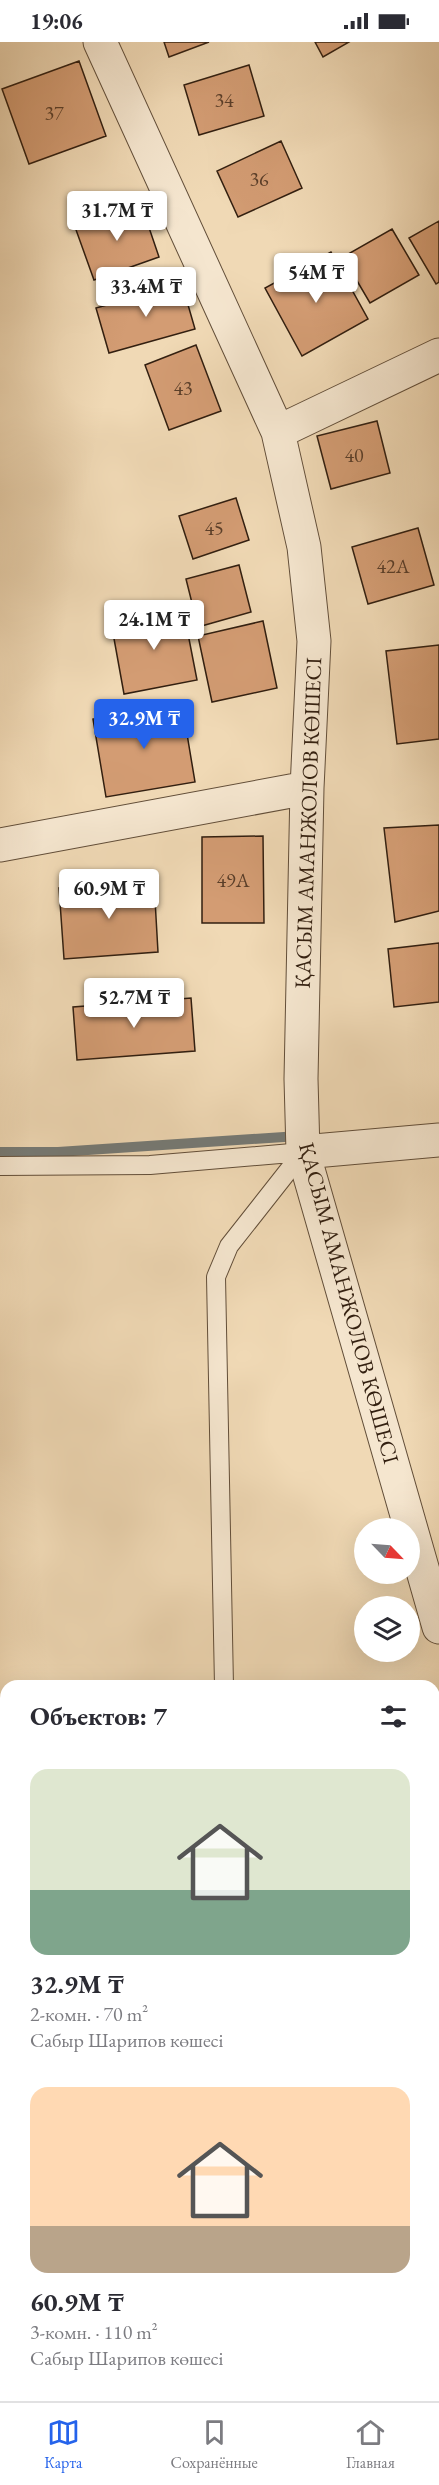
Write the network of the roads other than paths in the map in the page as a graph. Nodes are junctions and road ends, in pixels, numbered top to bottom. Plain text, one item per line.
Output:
1 (100, 42) edge
2 (439, 355) edge
3 (278, 432) junction
4 (307, 788) junction
5 (0, 845) edge
6 (439, 1140) edge
7 (303, 1146) junction
8 (0, 1166) edge
9 (439, 1627) edge
10 (224, 1680) edge

1 - 3 street, ҚАСЫМ АМАНЖОЛОВ КӨШЕСІ
2 - 3 street
3 - 4 street, ҚАСЫМ АМАНЖОЛОВ КӨШЕСІ
4 - 5 street
4 - 7 street, ҚАСЫМ АМАНЖОЛОВ КӨШЕСІ
6 - 7 street
7 - 8 lane
7 - 9 street, ҚАСЫМ АМАНЖОЛОВ КӨШЕСІ
7 - 10 lane

